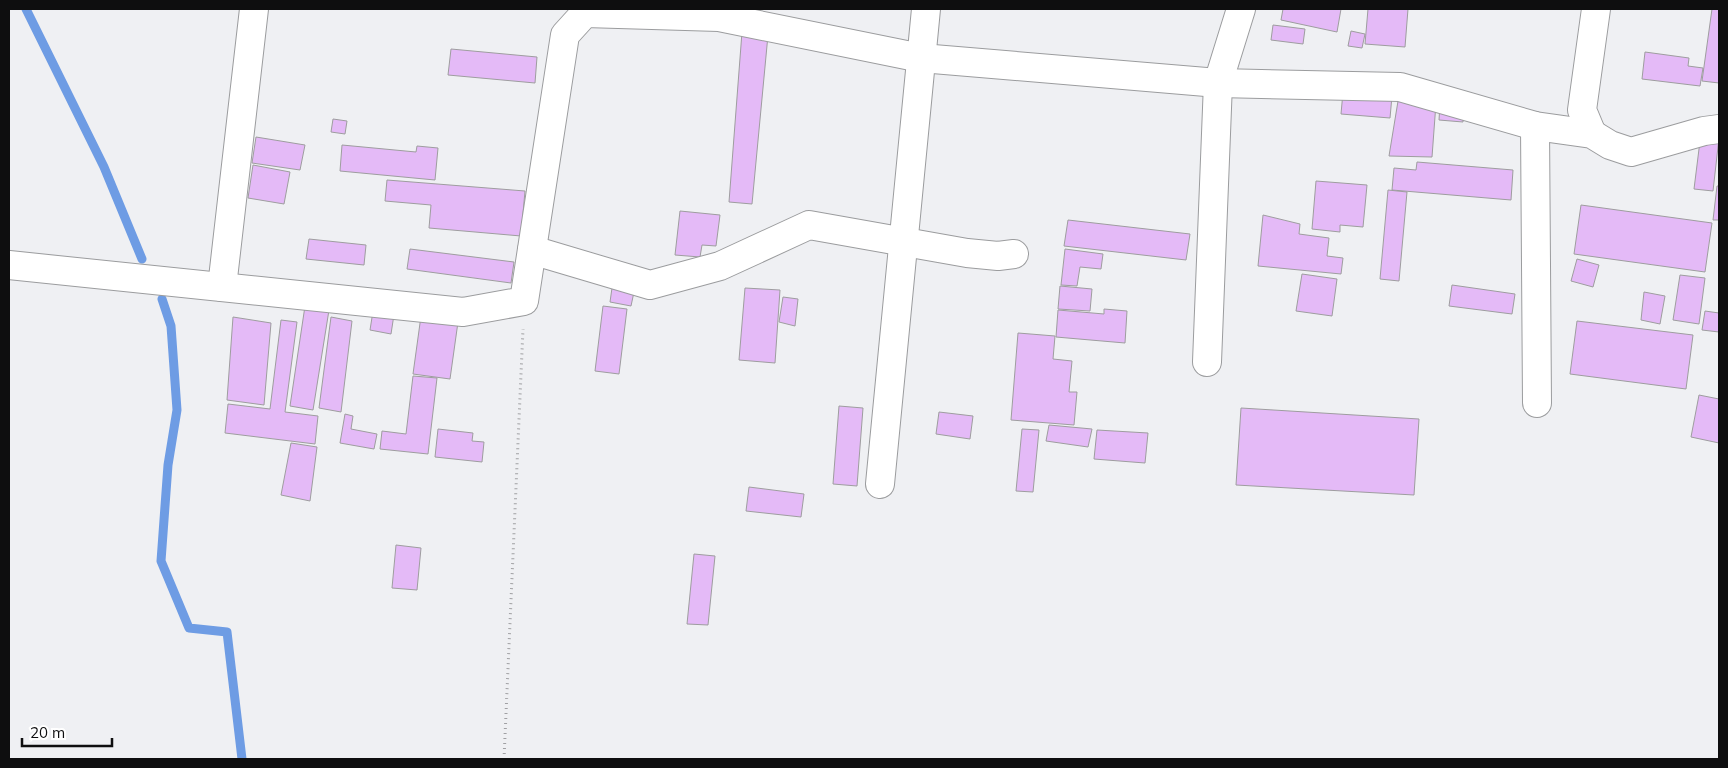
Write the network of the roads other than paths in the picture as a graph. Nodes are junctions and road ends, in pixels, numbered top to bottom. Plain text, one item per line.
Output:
1 (254, 9) edge
2 (926, 9) edge
3 (1241, 9) edge
4 (1596, 9) edge
5 (584, 11) edge
6 (921, 58) junction
7 (1218, 83) junction
8 (1535, 126) junction
9 (1719, 129) edge
10 (1592, 134) junction
11 (904, 242) junction
12 (532, 250) junction
13 (1014, 254) dead end
14 (9, 265) edge
15 (222, 287) junction
16 (1207, 362) dead end
17 (1538, 403) dead end
18 (880, 484) dead end

1 - 15 street
2 - 6 street
3 - 7 street
4 - 10 street
5 - 6 street
5 - 12 street
6 - 7 street
6 - 11 street
7 - 8 street
7 - 16 street
8 - 10 street
8 - 17 street
9 - 10 street
11 - 12 street
11 - 13 street
11 - 18 street
12 - 15 street
14 - 15 street

